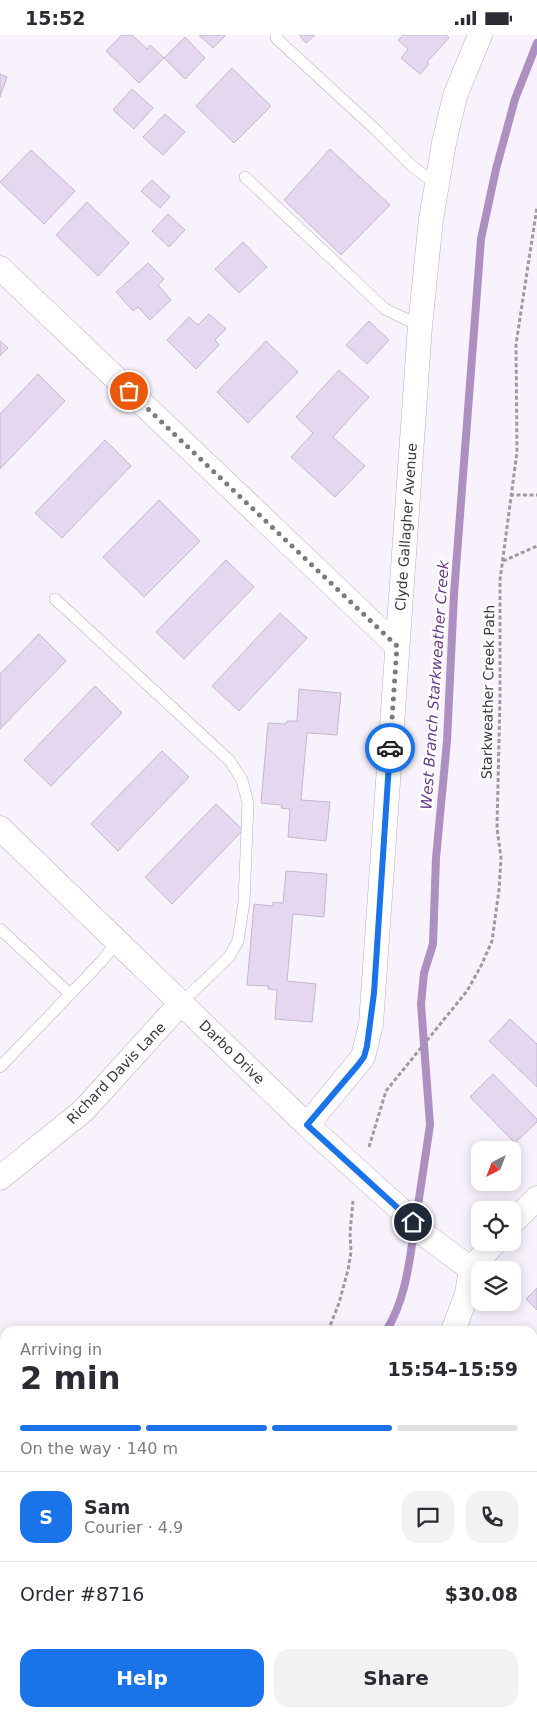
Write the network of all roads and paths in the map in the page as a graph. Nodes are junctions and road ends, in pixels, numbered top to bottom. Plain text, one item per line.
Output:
1 (480, 35) edge
2 (276, 38) dead end
3 (245, 177) dead end
4 (437, 185) junction
5 (537, 207) edge
6 (0, 268) edge
7 (420, 326) junction
8 (510, 495) junction
9 (537, 495) edge
10 (537, 546) edge
11 (502, 561) junction
12 (55, 599) dead end
13 (397, 646) junction
14 (0, 828) edge
15 (0, 929) edge
16 (117, 942) junction
17 (70, 994) junction
18 (182, 1003) junction
19 (0, 1067) edge
20 (307, 1125) junction
21 (370, 1142) dead end
22 (0, 1178) edge
23 (537, 1197) edge
24 (352, 1205) dead end
25 (521, 1214) edge
26 (487, 1251) edge
27 (478, 1261) edge
28 (471, 1269) joint
29 (330, 1326) edge
30 (455, 1326) edge

1 - 4 street, Clyde Gallagher Avenue
2 - 4 lane
3 - 7 lane
4 - 7 street, Clyde Gallagher Avenue
5 - 8 path, Starkweather Creek Path
6 - 13 street
7 - 13 street, Clyde Gallagher Avenue
8 - 9 path
8 - 11 path, Starkweather Creek Path
10 - 11 path
11 - 21 path, Starkweather Creek Path
12 - 18 lane
13 - 20 street, Clyde Gallagher Avenue
14 - 16 street, Darbo Drive
15 - 17 lane
16 - 17 lane
16 - 18 street, Darbo Drive
17 - 19 lane
18 - 20 street, Darbo Drive
18 - 22 street, Richard Davis Lane
20 - 28 street, Darbo Drive
23 - 25 street
24 - 29 path
26 - 27 street
28 - 30 street

